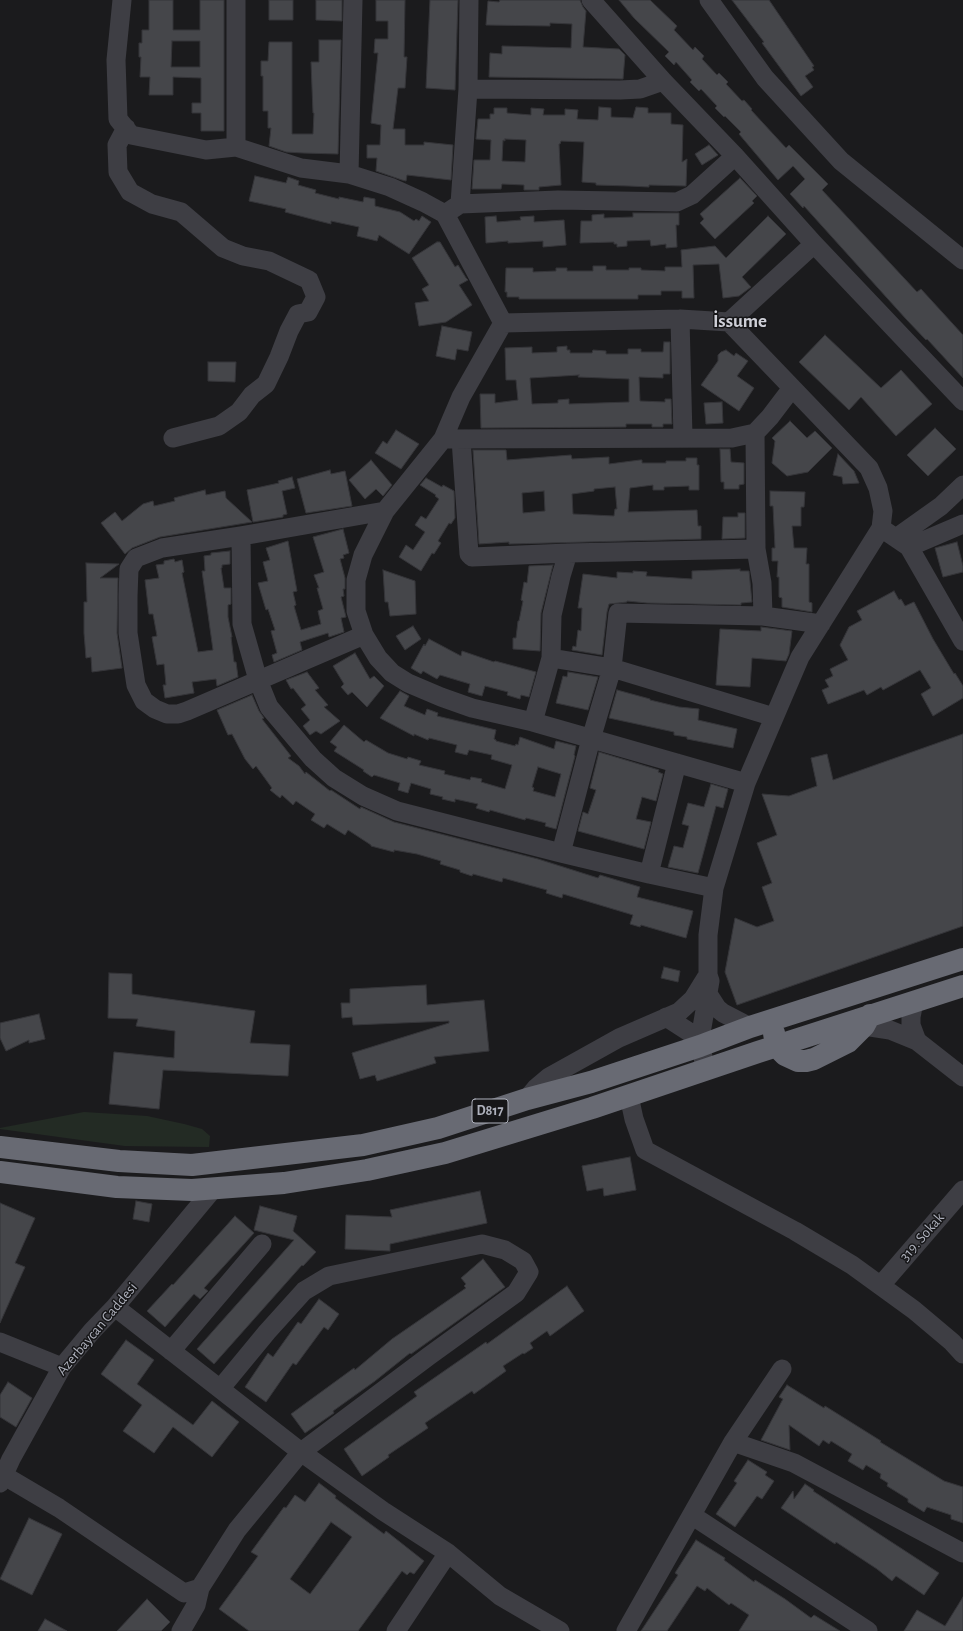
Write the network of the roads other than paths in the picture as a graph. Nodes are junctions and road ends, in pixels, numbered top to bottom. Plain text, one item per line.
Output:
1 (122, 0) edge
2 (236, 0) edge
3 (353, 0) edge
4 (469, 0) edge
5 (591, 0) edge
6 (709, 0) edge
7 (662, 81) junction
8 (468, 89) junction
9 (126, 128) junction
10 (236, 147) junction
11 (735, 156) junction
12 (349, 174) junction
13 (453, 209) junction
14 (814, 244) junction
15 (963, 260) edge
16 (680, 319) junction
17 (729, 322) junction
18 (503, 323) junction
19 (792, 388) junction
20 (963, 401) edge
21 (755, 433) junction
22 (683, 437) junction
23 (173, 438) dead end
24 (452, 439) junction
25 (963, 485) edge
26 (385, 511) junction
27 (963, 524) edge
28 (241, 536) junction
29 (895, 538) junction
30 (756, 549) junction
31 (568, 553) junction
32 (763, 616) junction
33 (958, 621) edge
34 (821, 624) junction
35 (364, 635) junction
36 (963, 641) edge
37 (551, 658) junction
38 (612, 668) junction
39 (258, 680) junction
40 (774, 717) junction
41 (533, 722) junction
42 (591, 739) junction
43 (677, 763) junction
44 (746, 783) junction
45 (561, 853) junction
46 (649, 874) junction
47 (714, 888) junction
48 (963, 959) edge
49 (708, 975) junction
50 (963, 986) edge
51 (708, 994) junction
52 (914, 1002) junction
53 (666, 1017) junction
54 (771, 1020) junction
55 (867, 1021) junction
56 (750, 1027) junction
57 (917, 1041) junction
58 (700, 1043) junction
59 (776, 1046) junction
60 (705, 1070) junction
61 (963, 1077) edge
62 (629, 1096) junction
63 (527, 1099) junction
64 (0, 1147) edge
65 (0, 1172) edge
66 (214, 1188) junction
67 (963, 1190) edge
68 (262, 1244) dead end
69 (881, 1285) junction
70 (115, 1307) junction
71 (0, 1342) edge
72 (171, 1351) junction
73 (963, 1354) edge
74 (62, 1367) junction
75 (782, 1369) dead end
76 (220, 1389) junction
77 (734, 1442) junction
78 (301, 1452) junction
79 (2, 1479) edge
80 (693, 1516) junction
81 (448, 1553) junction
82 (963, 1553) edge
83 (200, 1588) junction
84 (181, 1631) edge
85 (396, 1631) edge
86 (560, 1631) edge
87 (626, 1631) edge
88 (868, 1631) edge

1 - 9 street
2 - 10 street
3 - 12 street
4 - 8 street
5 - 7 street
6 - 15 street
7 - 8 street
7 - 11 street
8 - 13 street
9 - 10 street
9 - 23 street
10 - 12 street
11 - 13 street
11 - 14 street
12 - 13 street
13 - 18 street
14 - 17 street
14 - 20 street
16 - 17 street
16 - 18 street
16 - 22 street
17 - 19 street
18 - 24 street
19 - 21 street
19 - 29 street
21 - 22 street
21 - 30 street
22 - 24 street
24 - 26 street
24 - 31 street
25 - 29 street
26 - 28 street
26 - 35 street
27 - 29 street
28 - 39 street
28 - 39 street
29 - 33 street
29 - 34 street
30 - 31 street
30 - 32 street
31 - 37 street
32 - 34 street
32 - 38 street
33 - 36 street
34 - 40 street
35 - 39 street
35 - 41 street
37 - 38 street
37 - 41 street
38 - 40 street
38 - 42 street
39 - 45 street
40 - 44 street
41 - 42 street
42 - 43 street
42 - 45 street
43 - 44 street
43 - 46 street
44 - 47 street
45 - 46 street
46 - 47 street
47 - 49 street
48 - 54 highway, D817
49 - 51 street
49 - 53 street
50 - 52 highway
51 - 56 street
51 - 58 street
52 - 55 highway
52 - 57 street
53 - 58 street
53 - 63 street
54 - 56 highway, D817
54 - 59 highway
55 - 57 street
55 - 59 highway
56 - 58 highway, D817
57 - 61 street
58 - 60 street
58 - 63 highway, D817
59 - 60 highway, D817
60 - 62 highway, D817
62 - 66 highway, D817
62 - 69 street
63 - 64 highway, D817
65 - 66 highway, D817
66 - 70 street, Azerbaycan Caddesi
67 - 69 street, 319. Sokak
68 - 72 street
69 - 73 street
70 - 72 street
70 - 74 street, Azerbaycan Caddesi
71 - 74 street
72 - 76 street
74 - 79 street, Azerbaycan Caddesi
75 - 77 street
76 - 78 street
76 - 78 street
77 - 80 street
77 - 82 street
78 - 81 street
78 - 83 street
79 - 83 street
80 - 87 street
80 - 88 street
81 - 85 street
81 - 86 street
83 - 84 street

